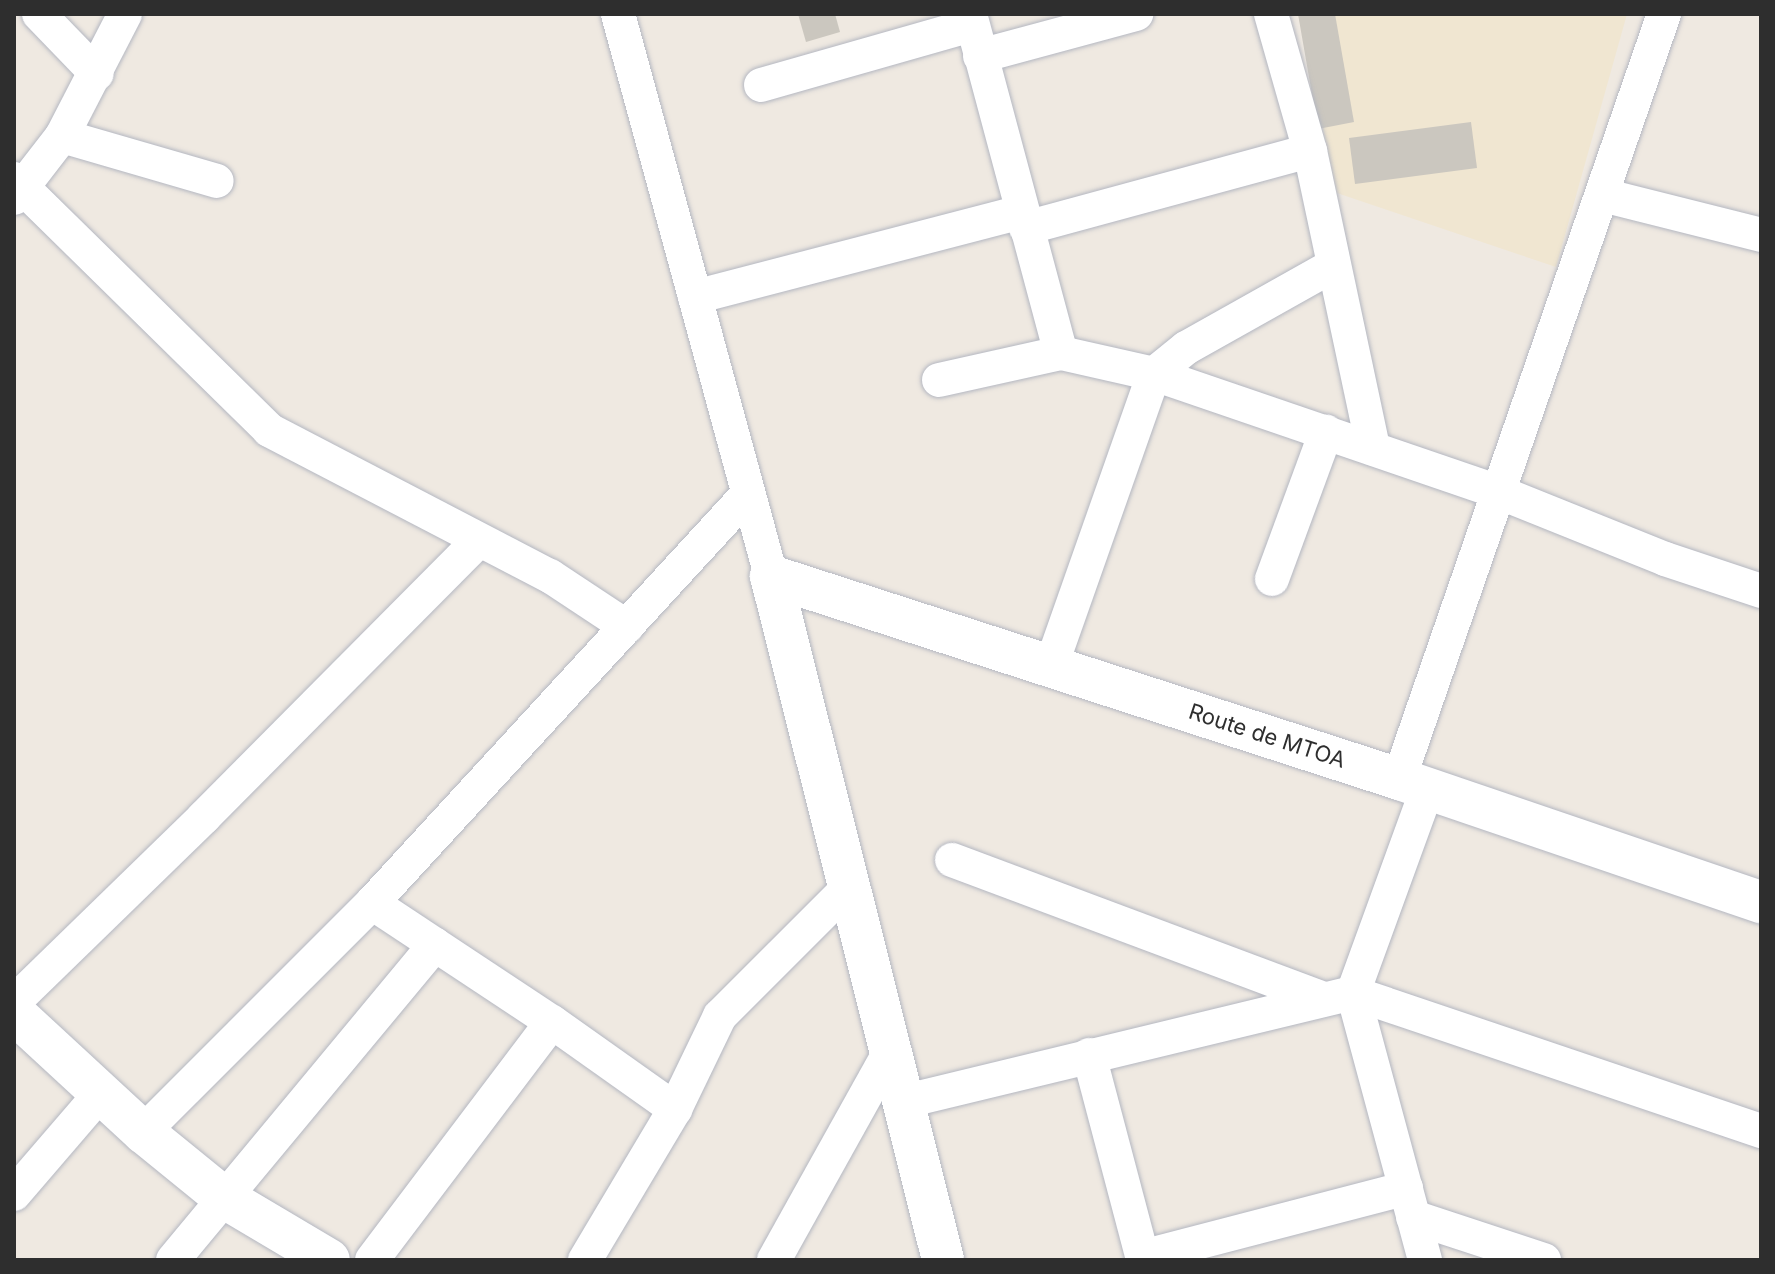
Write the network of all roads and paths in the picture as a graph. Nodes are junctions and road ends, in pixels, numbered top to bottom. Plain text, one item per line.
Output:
1 (39, 14) edge
2 (125, 14) edge
3 (618, 14) edge
4 (1136, 14) edge
5 (1271, 14) edge
6 (1664, 14) edge
7 (974, 32) edge
8 (97, 74) junction
9 (761, 85) dead end
10 (62, 136) junction
11 (1310, 151) junction
12 (217, 181) dead end
13 (17, 188) edge
14 (1602, 195) junction
15 (1024, 220) junction
16 (1761, 235) edge
17 (1332, 266) junction
18 (695, 297) junction
19 (1061, 353) junction
20 (1154, 374) junction
21 (939, 380) dead end
22 (1326, 432) junction
23 (1373, 448) junction
24 (1501, 493) junction
25 (747, 495) junction
26 (478, 541) junction
27 (771, 576) junction
28 (1272, 579) dead end
29 (1761, 591) edge
30 (627, 627) junction
31 (1051, 666) junction
32 (1413, 784) junction
33 (952, 860) dead end
34 (848, 888) junction
35 (1761, 902) edge
36 (372, 903) junction
37 (435, 944) junction
38 (1339, 996) junction
39 (14, 1002) edge
40 (14, 1013) edge
41 (552, 1022) junction
42 (889, 1053) junction
43 (1089, 1055) junction
44 (101, 1093) junction
45 (902, 1102) junction
46 (675, 1109) junction
47 (1761, 1131) edge
48 (143, 1132) junction
49 (14, 1194) edge
50 (223, 1197) junction
51 (1410, 1202) junction
52 (1142, 1258) edge
53 (173, 1260) edge
54 (329, 1260) edge
55 (372, 1260) edge
56 (585, 1260) edge
57 (774, 1260) edge
58 (943, 1260) edge
59 (1425, 1260) edge
60 (1544, 1260) edge

1 - 8 street
2 - 8 street
3 - 18 street
4 - 7 street
5 - 11 street
6 - 14 street
7 - 9 street
7 - 15 street
8 - 10 street
10 - 12 street
10 - 13 street
11 - 15 street
11 - 17 street
13 - 26 street
14 - 16 street
14 - 24 street
15 - 18 street
15 - 19 street
17 - 20 street
17 - 23 street
18 - 25 street
19 - 20 street
19 - 21 street
20 - 22 street
20 - 31 street
22 - 23 street
22 - 28 street
23 - 24 street
24 - 29 street
24 - 32 street
25 - 27 street
25 - 30 street
26 - 30 street
26 - 39 street
27 - 31 street, Route de MTOA
27 - 34 street
30 - 36 street
31 - 32 street, Route de MTOA
32 - 35 street, Route de MTOA
32 - 38 street
33 - 38 street
34 - 42 street
34 - 46 street
36 - 37 street
36 - 48 street
37 - 41 street
37 - 50 street
38 - 43 street
38 - 47 street
38 - 51 street
40 - 44 street
41 - 46 street
41 - 55 street
42 - 45 street
42 - 57 street
43 - 45 street
43 - 52 street
44 - 48 street
44 - 49 street
45 - 58 street
46 - 56 street
48 - 50 street
50 - 53 street
50 - 54 street
51 - 52 street
51 - 59 street
51 - 60 street

